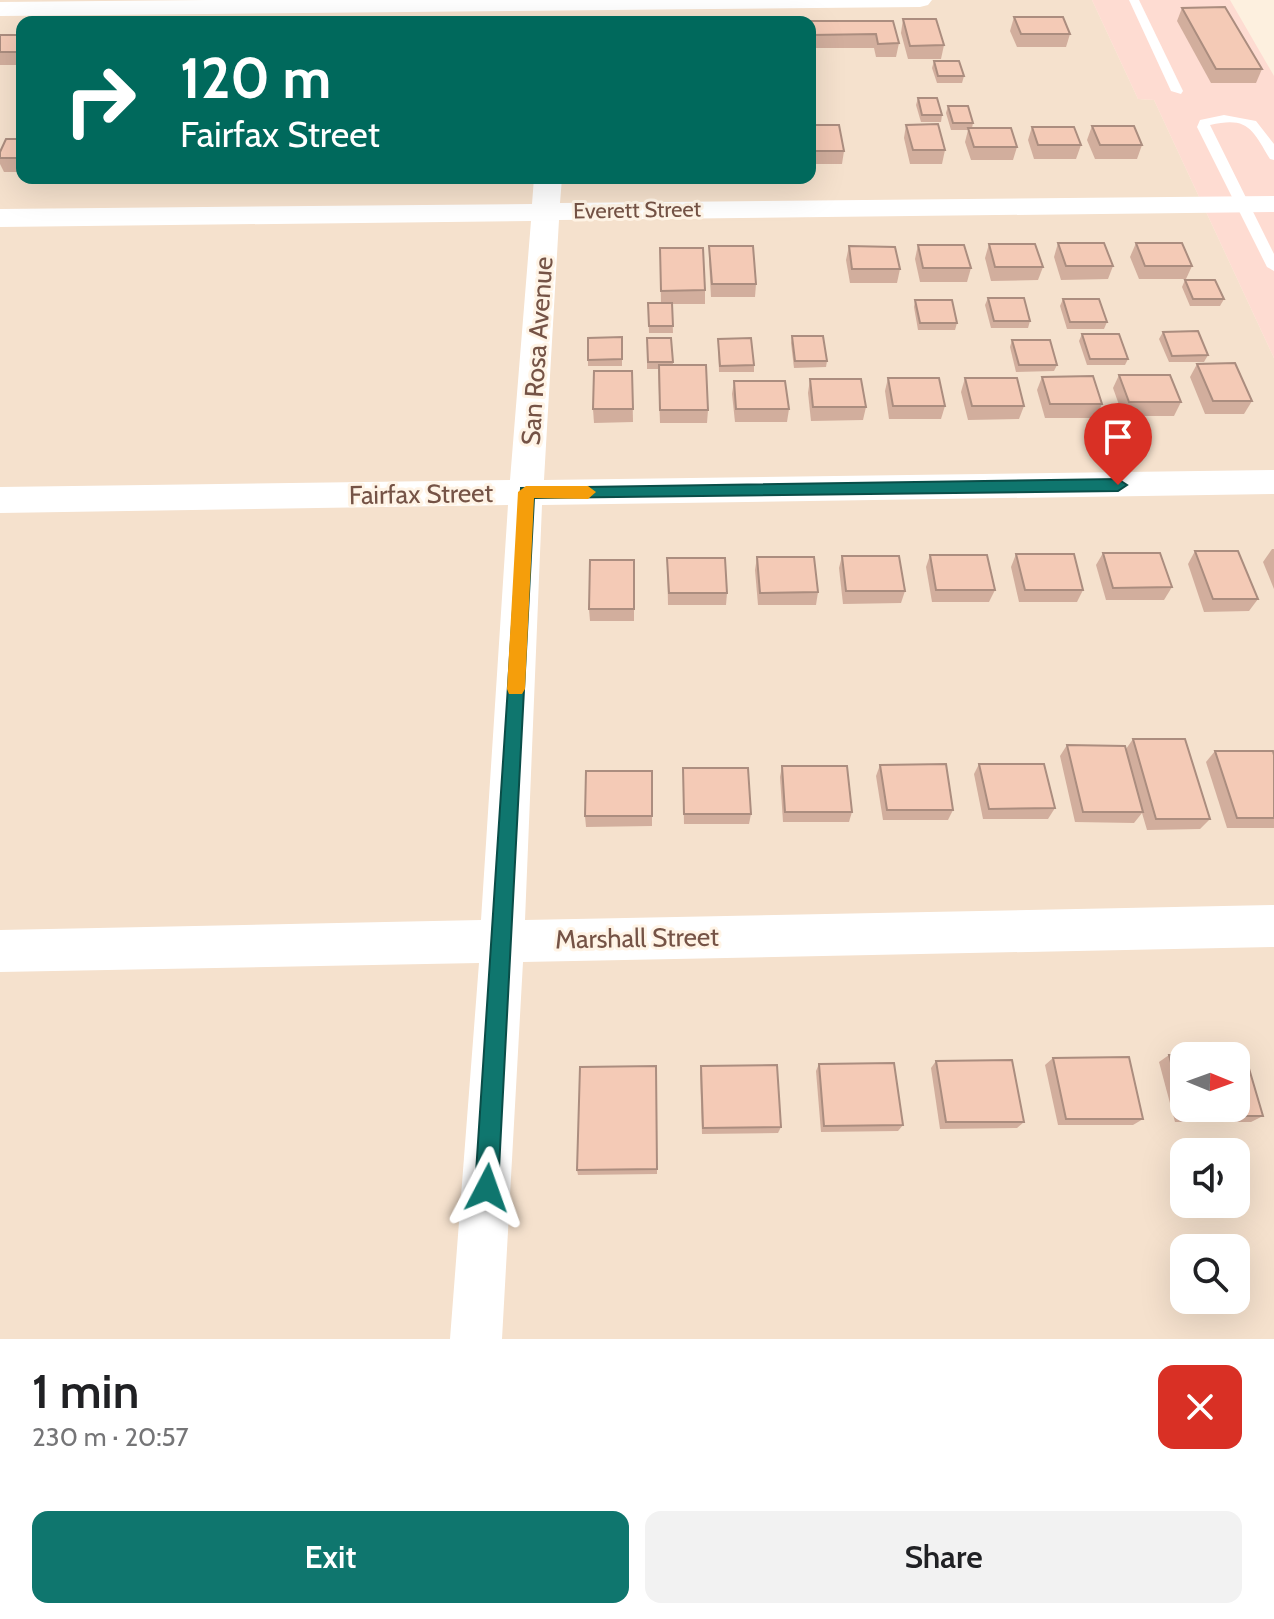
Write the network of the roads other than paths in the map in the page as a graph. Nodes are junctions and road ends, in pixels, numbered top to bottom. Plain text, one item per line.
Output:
1 (920, 0) edge
2 (1134, 0) edge
3 (556, 8) edge
4 (0, 9) edge
5 (1177, 91) dead end
6 (1274, 156) edge
7 (548, 184) edge
8 (1241, 204) junction
9 (1274, 204) edge
10 (547, 211) junction
11 (0, 218) edge
12 (1274, 267) edge
13 (1274, 482) edge
14 (526, 492) junction
15 (0, 500) edge
16 (1274, 926) edge
17 (503, 941) junction
18 (0, 951) edge
19 (476, 1339) edge

1 - 3 street
2 - 5 lane
3 - 4 street
6 - 8 lane
7 - 10 street, San Rosa Avenue
8 - 9 street, Everett Street
8 - 10 street, Everett Street
8 - 12 lane
10 - 11 street, Everett Street
10 - 14 street, San Rosa Avenue
13 - 14 street, Fairfax Street
14 - 15 street, Fairfax Street
14 - 17 street, San Rosa Avenue
16 - 17 street, Marshall Street
17 - 18 street, Marshall Street
17 - 19 street, San Rosa Avenue

